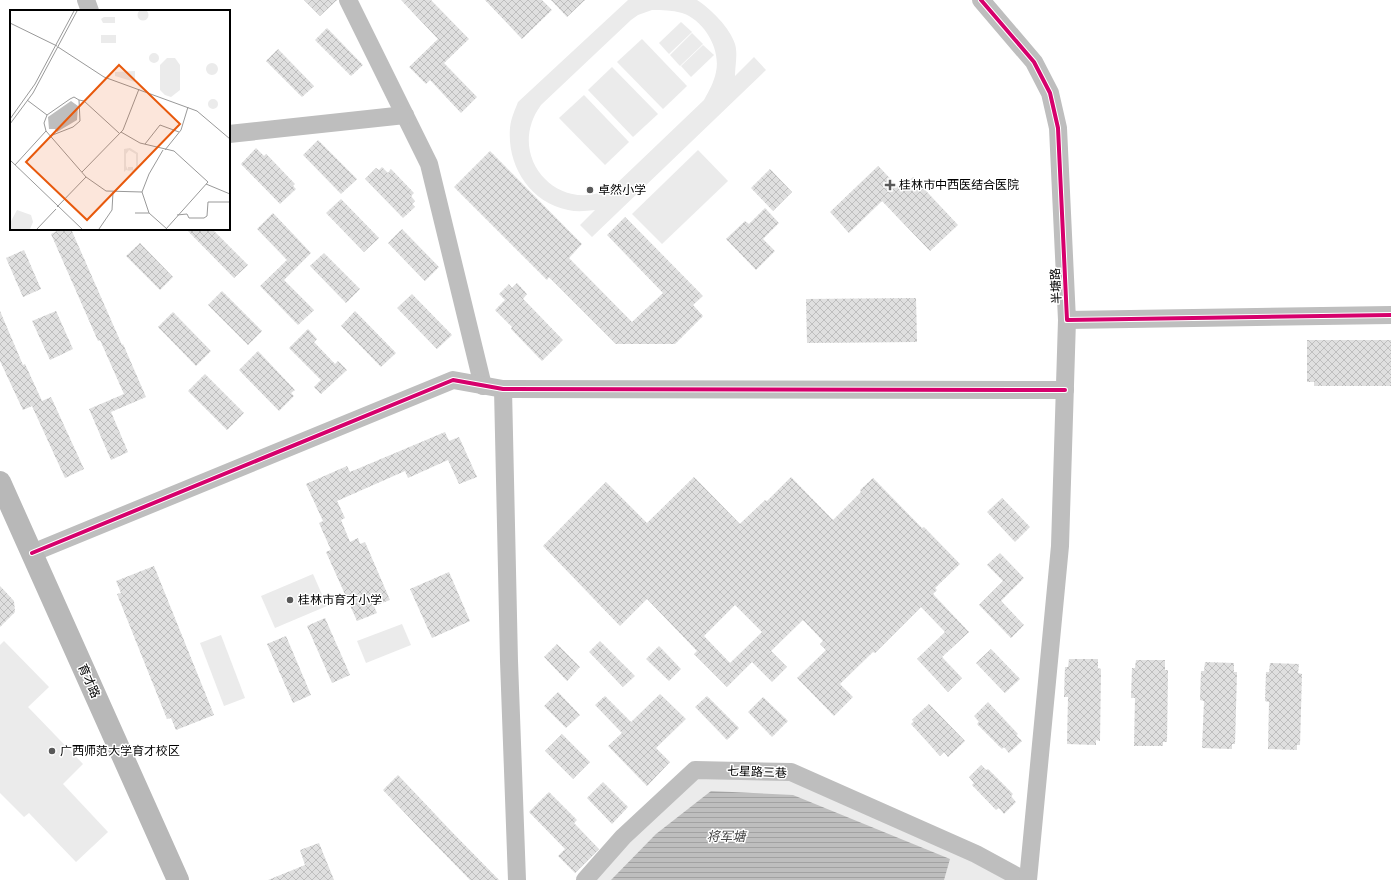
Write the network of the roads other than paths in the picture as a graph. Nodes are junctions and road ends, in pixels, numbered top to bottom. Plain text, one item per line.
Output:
1 (86, 0) edge
2 (348, 0) edge
3 (986, 2) edge
4 (90, 10) edge
5 (405, 115) junction
6 (230, 134) edge
7 (1391, 315) edge
8 (1067, 320) junction
9 (483, 386) junction
10 (503, 389) junction
11 (1065, 390) junction
12 (0, 482) edge
13 (32, 553) junction
14 (178, 880) edge
15 (517, 880) edge
16 (584, 880) edge
17 (1024, 880) edge
18 (1028, 880) edge

1 - 4 street
2 - 5 street
3 - 8 street, 半塘路
5 - 6 street
5 - 9 street
7 - 8 street, 半塘路
8 - 11 street
9 - 10 street
9 - 13 street
10 - 11 street
10 - 15 street
11 - 18 street
12 - 13 main road, 育才路
13 - 14 main road, 育才路
16 - 17 street, 七星路三巷

